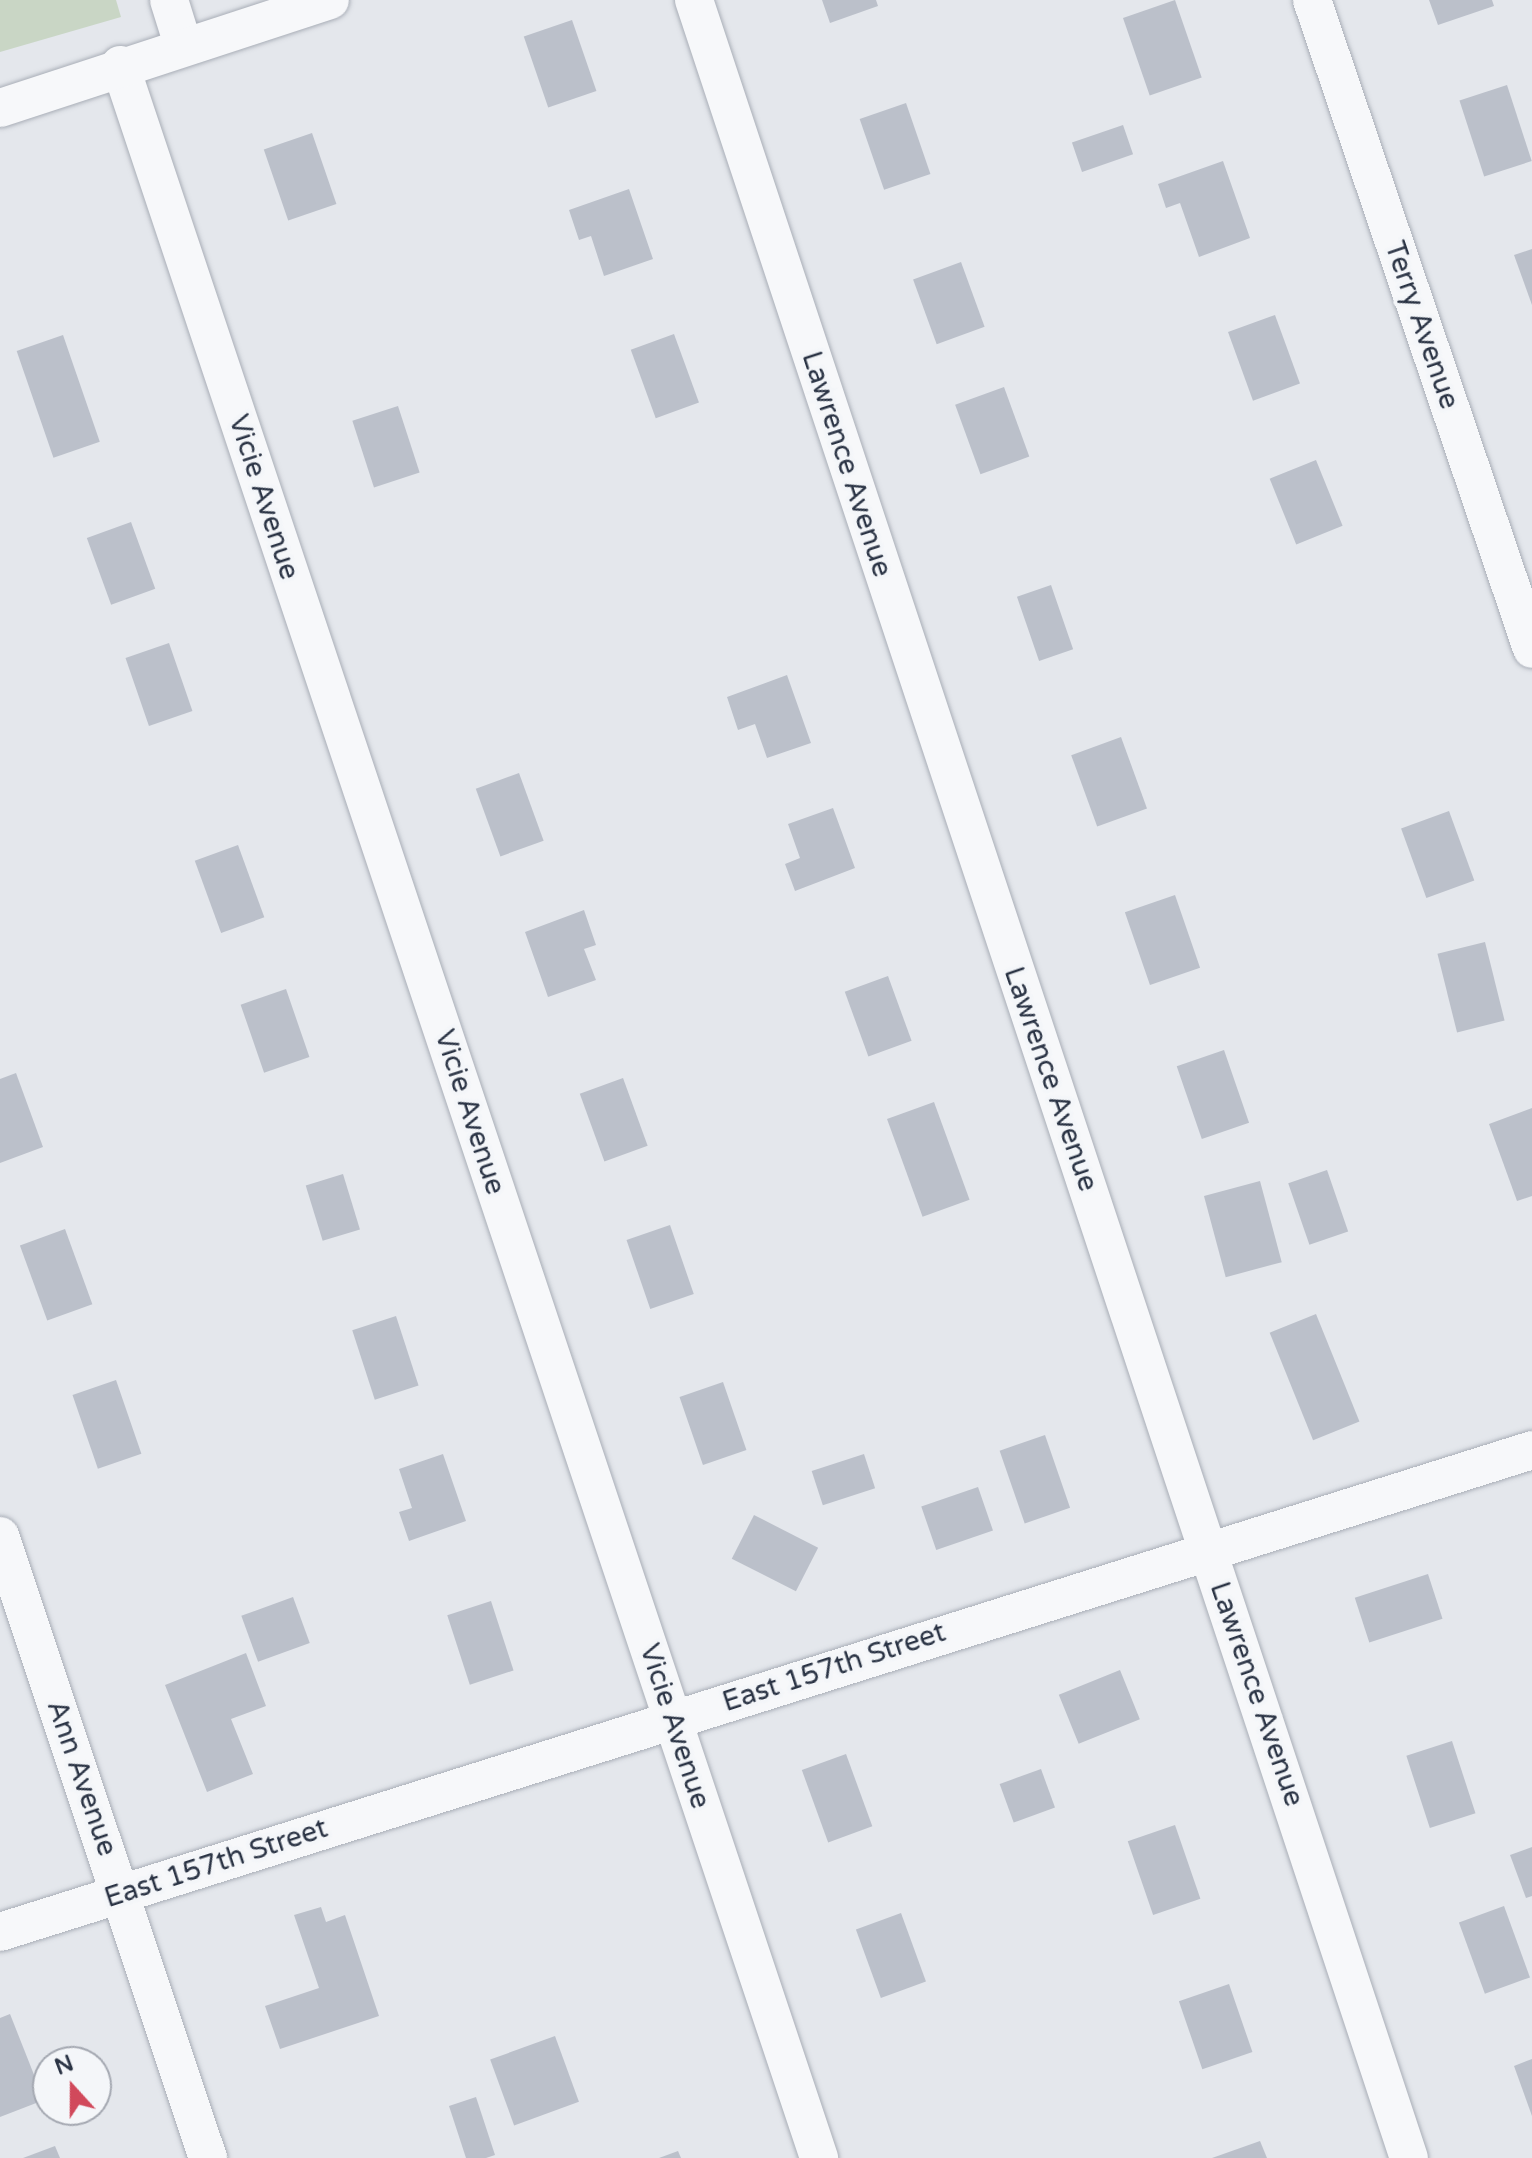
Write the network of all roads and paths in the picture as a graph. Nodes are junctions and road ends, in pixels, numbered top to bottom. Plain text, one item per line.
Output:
1 (169, 0) edge
2 (330, 0) edge
3 (694, 0) edge
4 (1312, 0) edge
5 (183, 45) junction
6 (120, 65) junction
7 (0, 108) edge
8 (1532, 649) edge
9 (1532, 1450) edge
10 (0, 1536) edge
11 (1207, 1549) junction
12 (672, 1718) junction
13 (121, 1894) junction
14 (0, 1932) edge
15 (208, 2158) edge
16 (819, 2158) edge
17 (1409, 2158) edge

1 - 5 street
2 - 5 street
3 - 11 street, Lawrence Avenue
4 - 8 street, Terry Avenue
5 - 6 street
6 - 7 street
6 - 12 street, Vicie Avenue
9 - 11 street, East 157th Street
10 - 13 street, Ann Avenue
11 - 12 street, East 157th Street
11 - 17 street, Lawrence Avenue
12 - 13 street, East 157th Street
12 - 16 street, Vicie Avenue
13 - 14 street, East 157th Street
13 - 15 street, Ann Avenue

